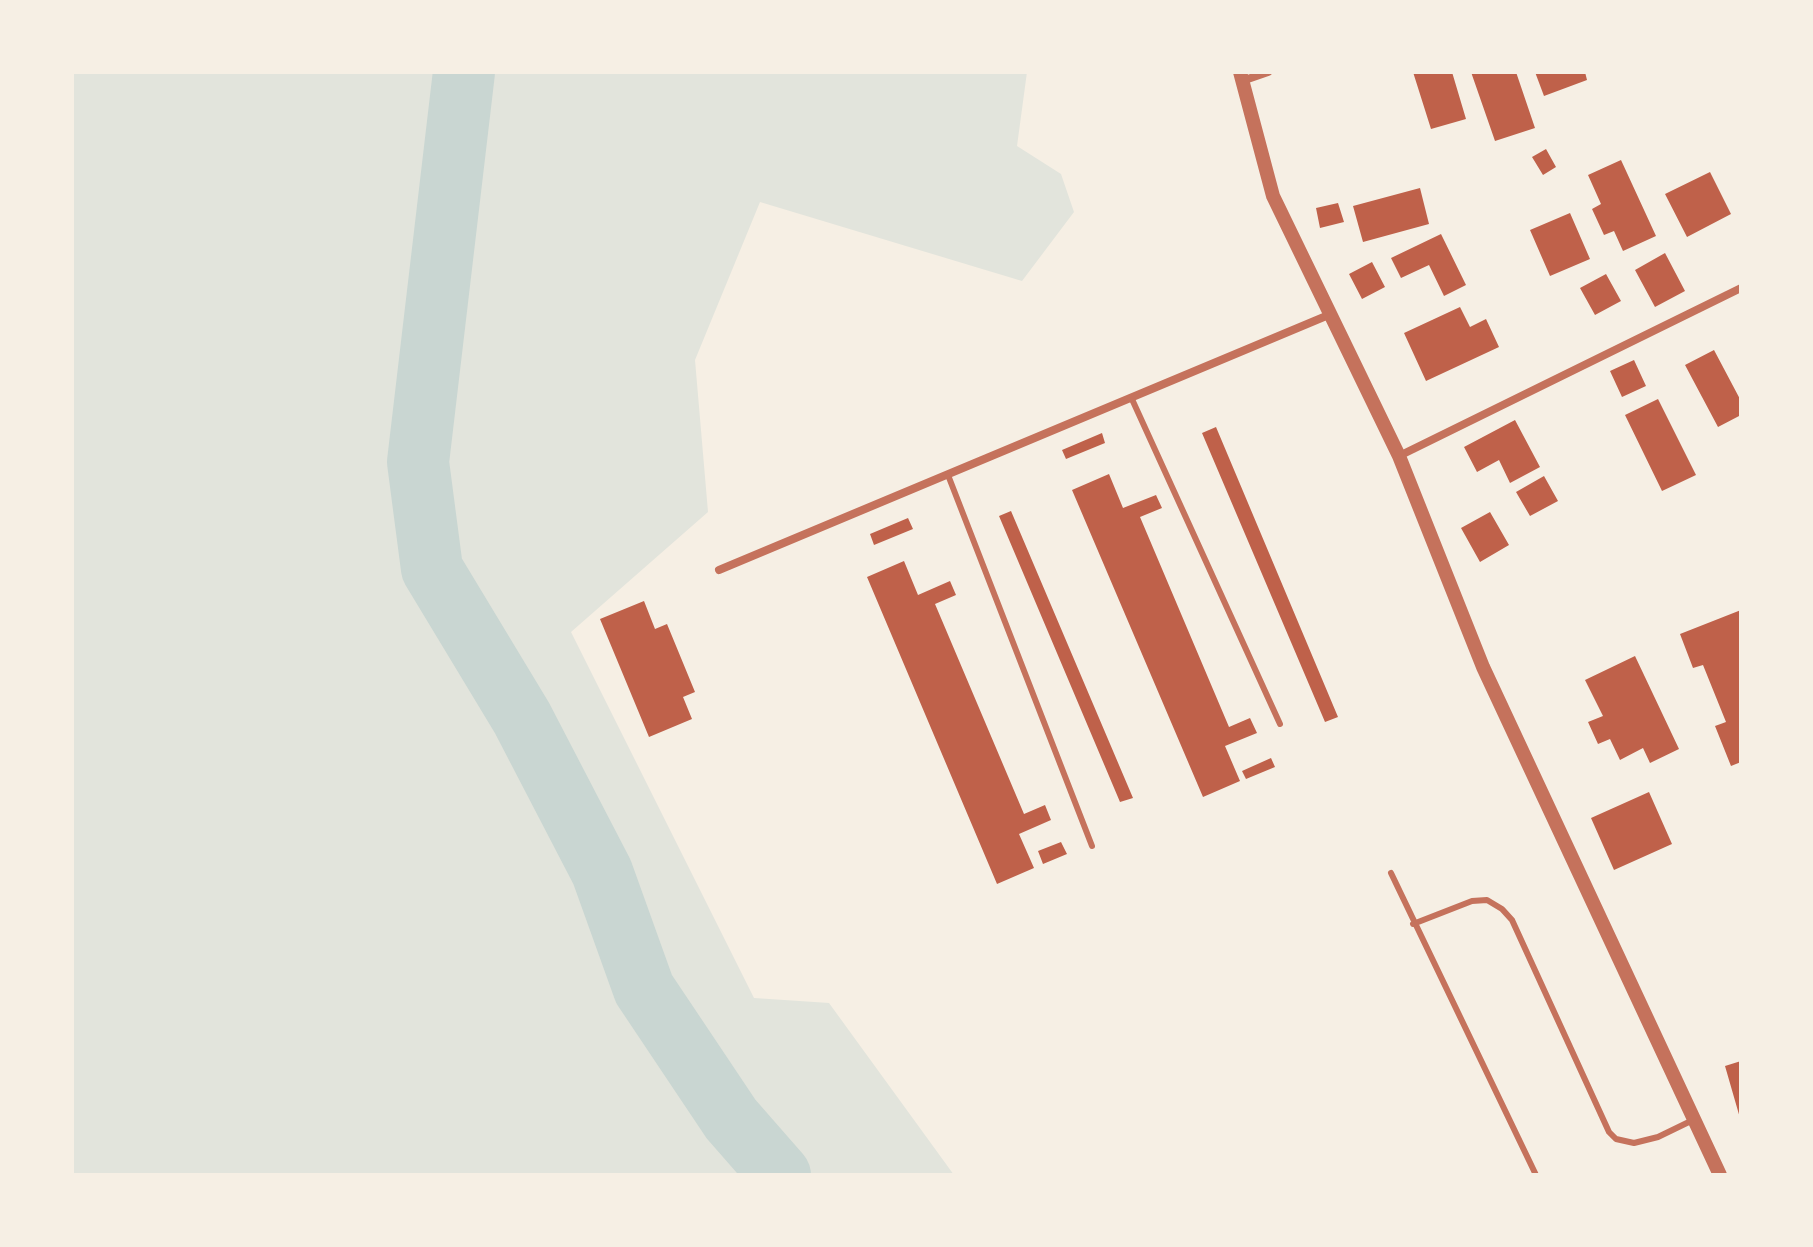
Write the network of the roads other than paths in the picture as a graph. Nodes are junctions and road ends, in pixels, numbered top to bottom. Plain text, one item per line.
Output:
1 (1268, 72) edge
2 (1241, 77) edge
3 (1741, 288) edge
4 (1332, 313) junction
5 (1131, 397) junction
6 (1399, 456) junction
7 (948, 475) junction
8 (719, 570) dead end
9 (1280, 724) dead end
10 (1092, 846) dead end
11 (1391, 873) dead end
12 (1413, 924) junction
13 (1693, 1120) junction
14 (1536, 1175) edge
15 (1720, 1175) edge

1 - 2 street
2 - 4 street
3 - 6 street
4 - 5 street
4 - 6 street
5 - 7 street
5 - 9 lane
6 - 13 street
7 - 8 street
7 - 10 lane
11 - 12 lane
12 - 13 lane
12 - 14 lane
13 - 15 street

